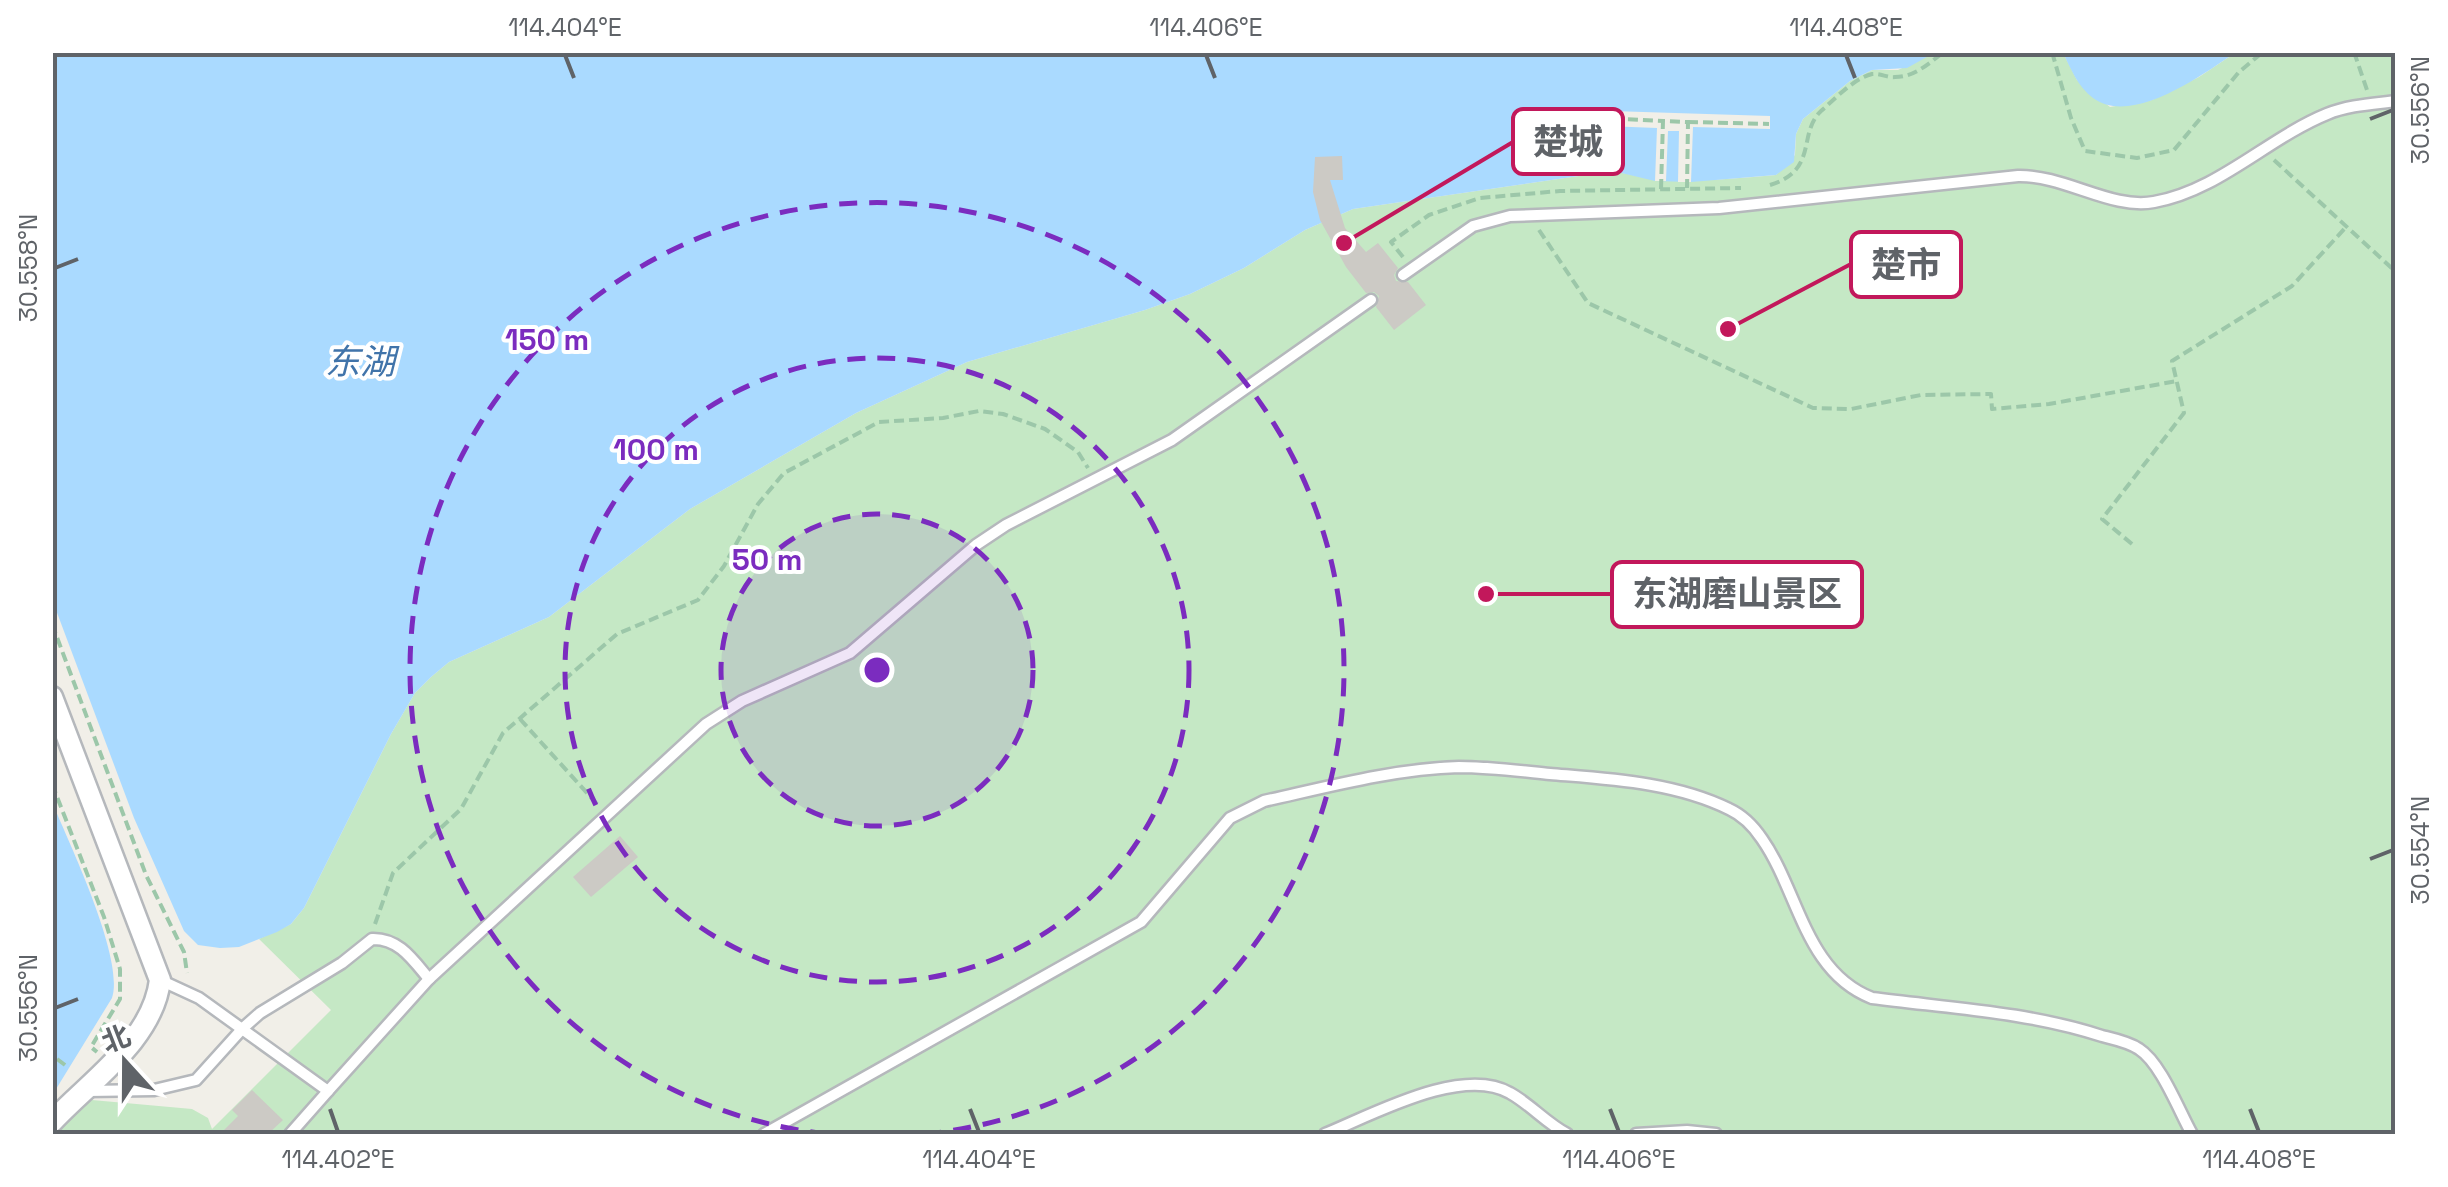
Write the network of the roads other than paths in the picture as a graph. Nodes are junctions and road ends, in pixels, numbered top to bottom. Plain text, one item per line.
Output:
1 (2396, 101) edge
2 (1408, 272) road end
3 (1370, 300) dead end
4 (52, 697) edge
5 (430, 978) junction
6 (160, 980) junction
7 (243, 1028) junction
8 (86, 1090) junction
9 (328, 1091) junction
10 (52, 1122) edge
11 (290, 1134) edge
12 (764, 1134) edge
13 (1325, 1134) edge
14 (1566, 1134) edge
15 (1636, 1134) edge
16 (1716, 1134) edge
17 (2192, 1134) edge

1 - 2 lane
3 - 5 lane
4 - 6 street
5 - 7 lane
5 - 9 lane
6 - 7 lane
6 - 8 street
7 - 8 lane
7 - 9 lane
8 - 10 street
9 - 11 lane
12 - 17 lane
13 - 14 lane
15 - 16 lane

